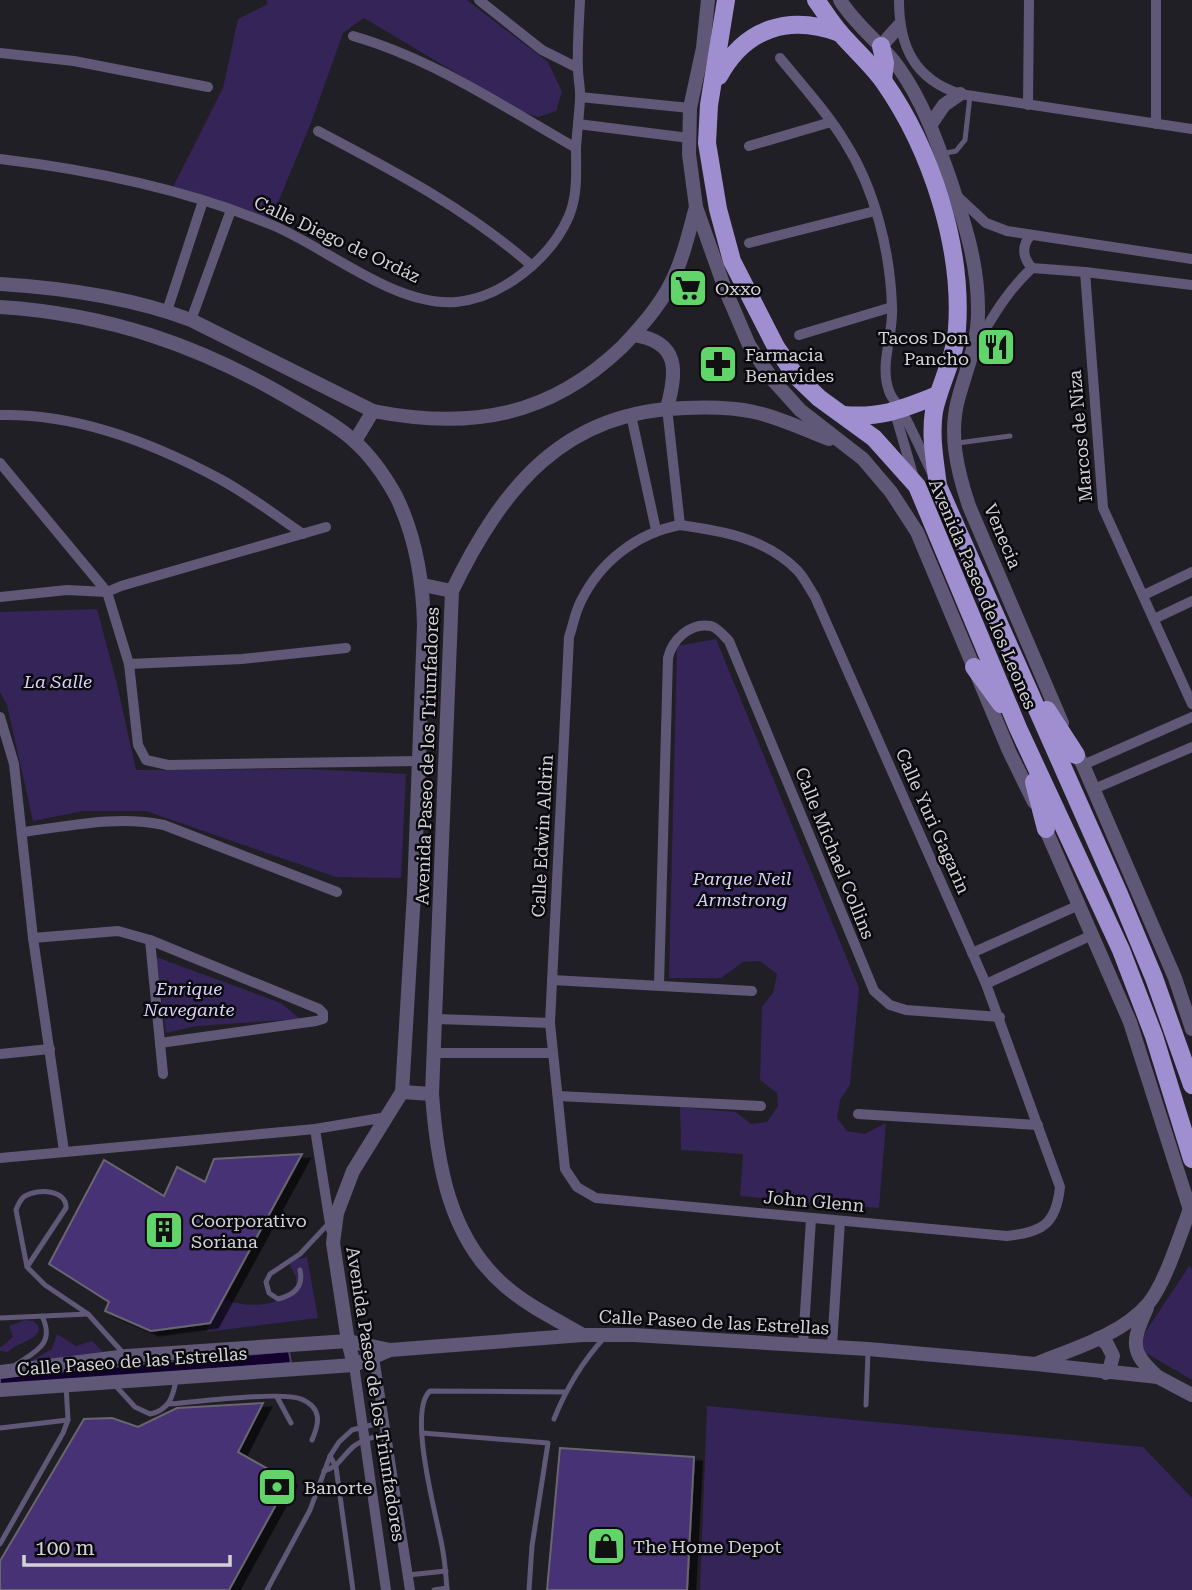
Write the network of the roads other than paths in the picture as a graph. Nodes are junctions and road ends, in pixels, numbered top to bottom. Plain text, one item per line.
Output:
1 (479, 0) edge
2 (580, 0) edge
3 (708, 0) edge
4 (726, 0) edge
5 (816, 0) edge
6 (840, 0) edge
7 (899, 0) edge
8 (1029, 0) edge
9 (1156, 0) edge
10 (899, 26) junction
11 (840, 33) junction
12 (353, 36) dead end
13 (881, 46) junction
14 (0, 53) edge
15 (780, 58) dead end
16 (578, 68) junction
17 (883, 80) junction
18 (713, 86) junction
19 (208, 87) dead end
20 (965, 95) junction
21 (580, 97) junction
22 (1028, 105) junction
23 (690, 108) junction
24 (831, 122) junction
25 (578, 124) junction
26 (931, 124) junction
27 (1156, 124) junction
28 (1192, 129) edge
29 (318, 131) dead end
30 (689, 138) junction
31 (749, 146) dead end
32 (576, 148) junction
33 (942, 154) junction
34 (0, 159) edge
35 (955, 193) junction
36 (203, 201) junction
37 (696, 207) junction
38 (231, 210) junction
39 (876, 211) junction
40 (1030, 236) junction
41 (749, 243) dead end
42 (1192, 259) edge
43 (532, 266) junction
44 (1032, 268) junction
45 (1085, 272) junction
46 (0, 284) edge
47 (1192, 285) edge
48 (0, 307) edge
49 (892, 307) junction
50 (167, 311) junction
51 (191, 320) junction
52 (634, 335) junction
53 (799, 335) dead end
54 (974, 349) junction
55 (938, 395) junction
56 (896, 407) junction
57 (667, 408) junction
58 (373, 411) junction
59 (0, 415) edge
60 (631, 415) junction
61 (844, 415) junction
62 (1010, 436) dead end
63 (355, 441) junction
64 (840, 443) junction
65 (954, 443) junction
66 (0, 463) edge
67 (917, 485) junction
68 (938, 486) junction
69 (680, 525) junction
70 (326, 527) dead end
71 (668, 527) joint
72 (656, 530) junction
73 (303, 534) junction
74 (1192, 572) edge
75 (423, 585) junction
76 (452, 590) junction
77 (107, 592) junction
78 (1144, 595) junction
79 (0, 597) edge
80 (1192, 601) edge
81 (1154, 619) junction
82 (346, 648) dead end
83 (1015, 659) junction
84 (129, 664) junction
85 (974, 667) junction
86 (1192, 704) edge
87 (1192, 717) edge
88 (0, 718) edge
89 (1020, 733) junction
90 (1192, 747) edge
91 (1079, 760) junction
92 (418, 761) junction
93 (1094, 789) junction
94 (1046, 829) junction
95 (23, 832) junction
96 (337, 892) dead end
97 (1079, 905) junction
98 (1092, 935) junction
99 (33, 938) junction
100 (150, 940) junction
101 (972, 953) junction
102 (552, 980) junction
103 (986, 984) junction
104 (659, 985) junction
105 (752, 991) dead end
106 (1000, 1017) junction
107 (436, 1019) junction
108 (550, 1023) junction
109 (1192, 1029) edge
110 (160, 1043) junction
111 (50, 1049) junction
112 (435, 1053) junction
113 (551, 1054) junction
114 (0, 1055) edge
115 (163, 1074) dead end
116 (1192, 1084) edge
117 (402, 1092) junction
118 (432, 1094) junction
119 (558, 1096) junction
120 (761, 1106) dead end
121 (858, 1114) dead end
122 (387, 1117) junction
123 (1038, 1125) junction
124 (315, 1129) junction
125 (64, 1152) junction
126 (0, 1158) edge
127 (1192, 1158) edge
128 (578, 1187) joint
129 (1191, 1213) edge
130 (811, 1219) junction
131 (840, 1221) junction
132 (330, 1222) junction
133 (1049, 1223) joint
134 (333, 1243) junction
135 (27, 1267) junction
136 (300, 1270) dead end
137 (1149, 1303) junction
138 (88, 1314) junction
139 (42, 1317) junction
140 (0, 1318) edge
141 (583, 1335) junction
142 (606, 1335) junction
143 (1099, 1338) junction
144 (348, 1341) junction
145 (803, 1345) junction
146 (832, 1346) junction
147 (868, 1349) junction
148 (373, 1351) junction
149 (127, 1356) junction
150 (1036, 1364) junction
151 (354, 1365) junction
152 (2, 1372) edge
153 (1106, 1373) junction
154 (176, 1376) junction
155 (1158, 1377) junction
156 (112, 1382) junction
157 (66, 1385) junction
158 (0, 1390) edge
159 (565, 1392) junction
160 (1192, 1395) edge
161 (277, 1397) junction
162 (169, 1404) junction
163 (866, 1405) dead end
164 (554, 1419) dead end
165 (68, 1420) junction
166 (383, 1422) junction
167 (291, 1423) dead end
168 (362, 1426) junction
169 (0, 1428) edge
170 (422, 1433) junction
171 (385, 1434) junction
172 (312, 1440) dead end
173 (365, 1440) junction
174 (330, 1456) junction
175 (336, 1467) junction
176 (324, 1471) junction
177 (0, 1544) edge
178 (446, 1571) junction
179 (408, 1575) junction
180 (447, 1589) edge
181 (267, 1590) edge
182 (353, 1590) edge
183 (386, 1590) edge
184 (410, 1590) edge
185 (434, 1590) edge
186 (529, 1590) edge

1 - 16 street
2 - 16 street
3 - 23 street
4 - 18 main road, Avenida Paseo de los Leones
5 - 11 main road, Avenida Paseo de los Leones
6 - 13 street, Venecia
7 - 10 street
8 - 22 street
9 - 27 street
10 - 13 street
10 - 20 street
11 - 17 main road, Avenida Paseo de los Leones
11 - 18 main road
12 - 32 street
13 - 17 main road
13 - 26 street, Venecia
14 - 19 street
15 - 24 street
16 - 21 street
17 - 55 main road, Avenida Paseo de los Leones
18 - 61 main road, Avenida Paseo de los Leones
20 - 22 street
20 - 26 street
20 - 33 lane
21 - 23 street
21 - 25 street
22 - 27 street
23 - 30 street
24 - 31 street
24 - 39 street
25 - 30 street
25 - 32 street
26 - 33 street, Venecia
27 - 28 street
29 - 43 street
30 - 37 street
32 - 43 street
33 - 35 street, Venecia
34 - 36 street, Calle Diego de Ordáz
35 - 40 street
35 - 54 street, Venecia
36 - 38 street, Calle Diego de Ordáz
36 - 50 street
37 - 52 street
37 - 64 street
38 - 43 street, Calle Diego de Ordáz
38 - 51 street
39 - 41 street
39 - 49 street
40 - 42 street
40 - 44 street
44 - 45 street
44 - 54 street
45 - 47 street
45 - 78 street, Marcos de Niza
46 - 50 street
48 - 63 street, Avenida Paseo de los Triunfadores
49 - 53 street
49 - 56 street
50 - 51 street
51 - 58 street
52 - 57 street
52 - 58 street
54 - 65 street, Venecia
55 - 56 main road
55 - 68 main road, Avenida Paseo de los Leones
56 - 61 main road
56 - 67 street
56 - 68 street
57 - 60 street, Avenida Paseo de los Triunfadores
57 - 64 street, Avenida Paseo de los Triunfadores
57 - 69 street
58 - 63 street
59 - 73 street
60 - 72 street
60 - 76 street, Avenida Paseo de los Triunfadores
61 - 67 main road, Avenida Paseo de los Leones
62 - 65 lane
63 - 75 street, Avenida Paseo de los Triunfadores
64 - 85 street
65 - 91 street, Venecia
66 - 77 street
67 - 89 main road, Avenida Paseo de los Leones
68 - 83 main road, Avenida Paseo de los Leones
69 - 71 street, Calle Yuri Gagarin
69 - 101 street, Calle Yuri Gagarin
70 - 73 street
71 - 72 street, Calle Edwin Aldrin
72 - 102 street, Calle Edwin Aldrin
73 - 77 street
74 - 78 street
75 - 76 street
75 - 92 street, Avenida Paseo de los Triunfadores
76 - 107 street, Avenida Paseo de los Triunfadores
77 - 79 street
77 - 84 street
78 - 81 street, Marcos de Niza
80 - 81 street
81 - 86 street, Marcos de Niza
82 - 84 street
83 - 91 main road
83 - 116 main road, Avenida Paseo de los Leones
84 - 92 street
85 - 89 main road
85 - 94 street
87 - 91 street
88 - 95 street
89 - 94 main road
89 - 127 main road, Avenida Paseo de los Leones
90 - 93 street
91 - 93 street, Venecia
92 - 117 street, Avenida Paseo de los Triunfadores
93 - 109 street, Venecia
94 - 97 street
95 - 96 street
95 - 99 street
97 - 98 street
97 - 101 street
98 - 103 street
98 - 129 street
99 - 100 street
99 - 111 street
100 - 110 street
100 - 110 street
101 - 103 street, Calle Yuri Gagarin
102 - 104 street
102 - 108 street, Calle Edwin Aldrin
103 - 106 street, Calle Yuri Gagarin
104 - 105 street
104 - 106 street, Calle Michael Collins
106 - 123 street, Calle Yuri Gagarin
107 - 108 street
107 - 112 street, Avenida Paseo de los Triunfadores
108 - 113 street, Calle Edwin Aldrin
110 - 115 street
111 - 114 street
111 - 125 street
112 - 113 street
112 - 118 street, Avenida Paseo de los Triunfadores
113 - 119 street, Calle Edwin Aldrin
117 - 118 street
117 - 122 street, Avenida Paseo de los Triunfadores
118 - 141 street, Avenida Paseo de los Triunfadores
119 - 120 street
119 - 128 street, Calle Edwin Aldrin
121 - 123 street
122 - 124 street
122 - 134 street, Avenida Paseo de los Triunfadores
123 - 133 street, Calle Yuri Gagarin
124 - 125 street
124 - 132 street
125 - 126 street
128 - 130 street, John Glenn
129 - 137 street, Calle Paseo de las Estrellas
130 - 131 street, John Glenn
130 - 145 street
131 - 133 street, John Glenn
131 - 146 street
132 - 134 street
132 - 136 lane
134 - 144 street, Avenida Paseo de los Triunfadores
135 - 135 lane
135 - 138 lane
137 - 143 street, Calle Paseo de las Estrellas
137 - 155 street
138 - 139 lane
138 - 149 lane
139 - 140 lane
139 - 152 lane
141 - 142 street, Calle Paseo de las Estrellas
141 - 148 street, Calle Paseo de las Estrellas
142 - 145 street, Calle Paseo de las Estrellas
142 - 159 lane
143 - 150 street, Calle Paseo de las Estrellas
143 - 153 street
144 - 148 street, Calle Paseo de las Estrellas
144 - 149 street, Calle Paseo de las Estrellas
144 - 151 street, Avenida Paseo de los Triunfadores
145 - 146 street, Calle Paseo de las Estrellas
146 - 147 street, Calle Paseo de las Estrellas
147 - 150 street, Calle Paseo de las Estrellas
147 - 163 lane
148 - 151 street, Calle Paseo de las Estrellas
148 - 166 street, Avenida Paseo de los Triunfadores
149 - 152 street, Calle Paseo de las Estrellas
150 - 153 street, Calle Paseo de las Estrellas
151 - 154 street, Calle Paseo de las Estrellas
151 - 168 street, Avenida Paseo de los Triunfadores
153 - 155 street, Calle Paseo de las Estrellas
154 - 156 street, Calle Paseo de las Estrellas
154 - 162 lane
155 - 160 street, Calle Paseo de las Estrellas
156 - 157 street, Calle Paseo de las Estrellas
156 - 162 lane
157 - 158 street, Calle Paseo de las Estrellas
157 - 165 lane
159 - 164 lane
159 - 170 lane
161 - 162 lane
161 - 167 lane
161 - 172 lane
165 - 169 lane
165 - 177 lane
166 - 168 lane
166 - 171 street, Avenida Paseo de los Triunfadores
168 - 173 street, Avenida Paseo de los Triunfadores
168 - 174 lane
170 - 178 lane
170 - 186 lane
171 - 173 lane
171 - 179 street, Avenida Paseo de los Triunfadores
173 - 175 lane
173 - 183 street, Avenida Paseo de los Triunfadores
174 - 175 lane
174 - 176 lane
175 - 176 lane
175 - 182 lane
176 - 181 lane
178 - 179 lane
178 - 180 lane
179 - 184 street, Avenida Paseo de los Triunfadores
180 - 185 lane

